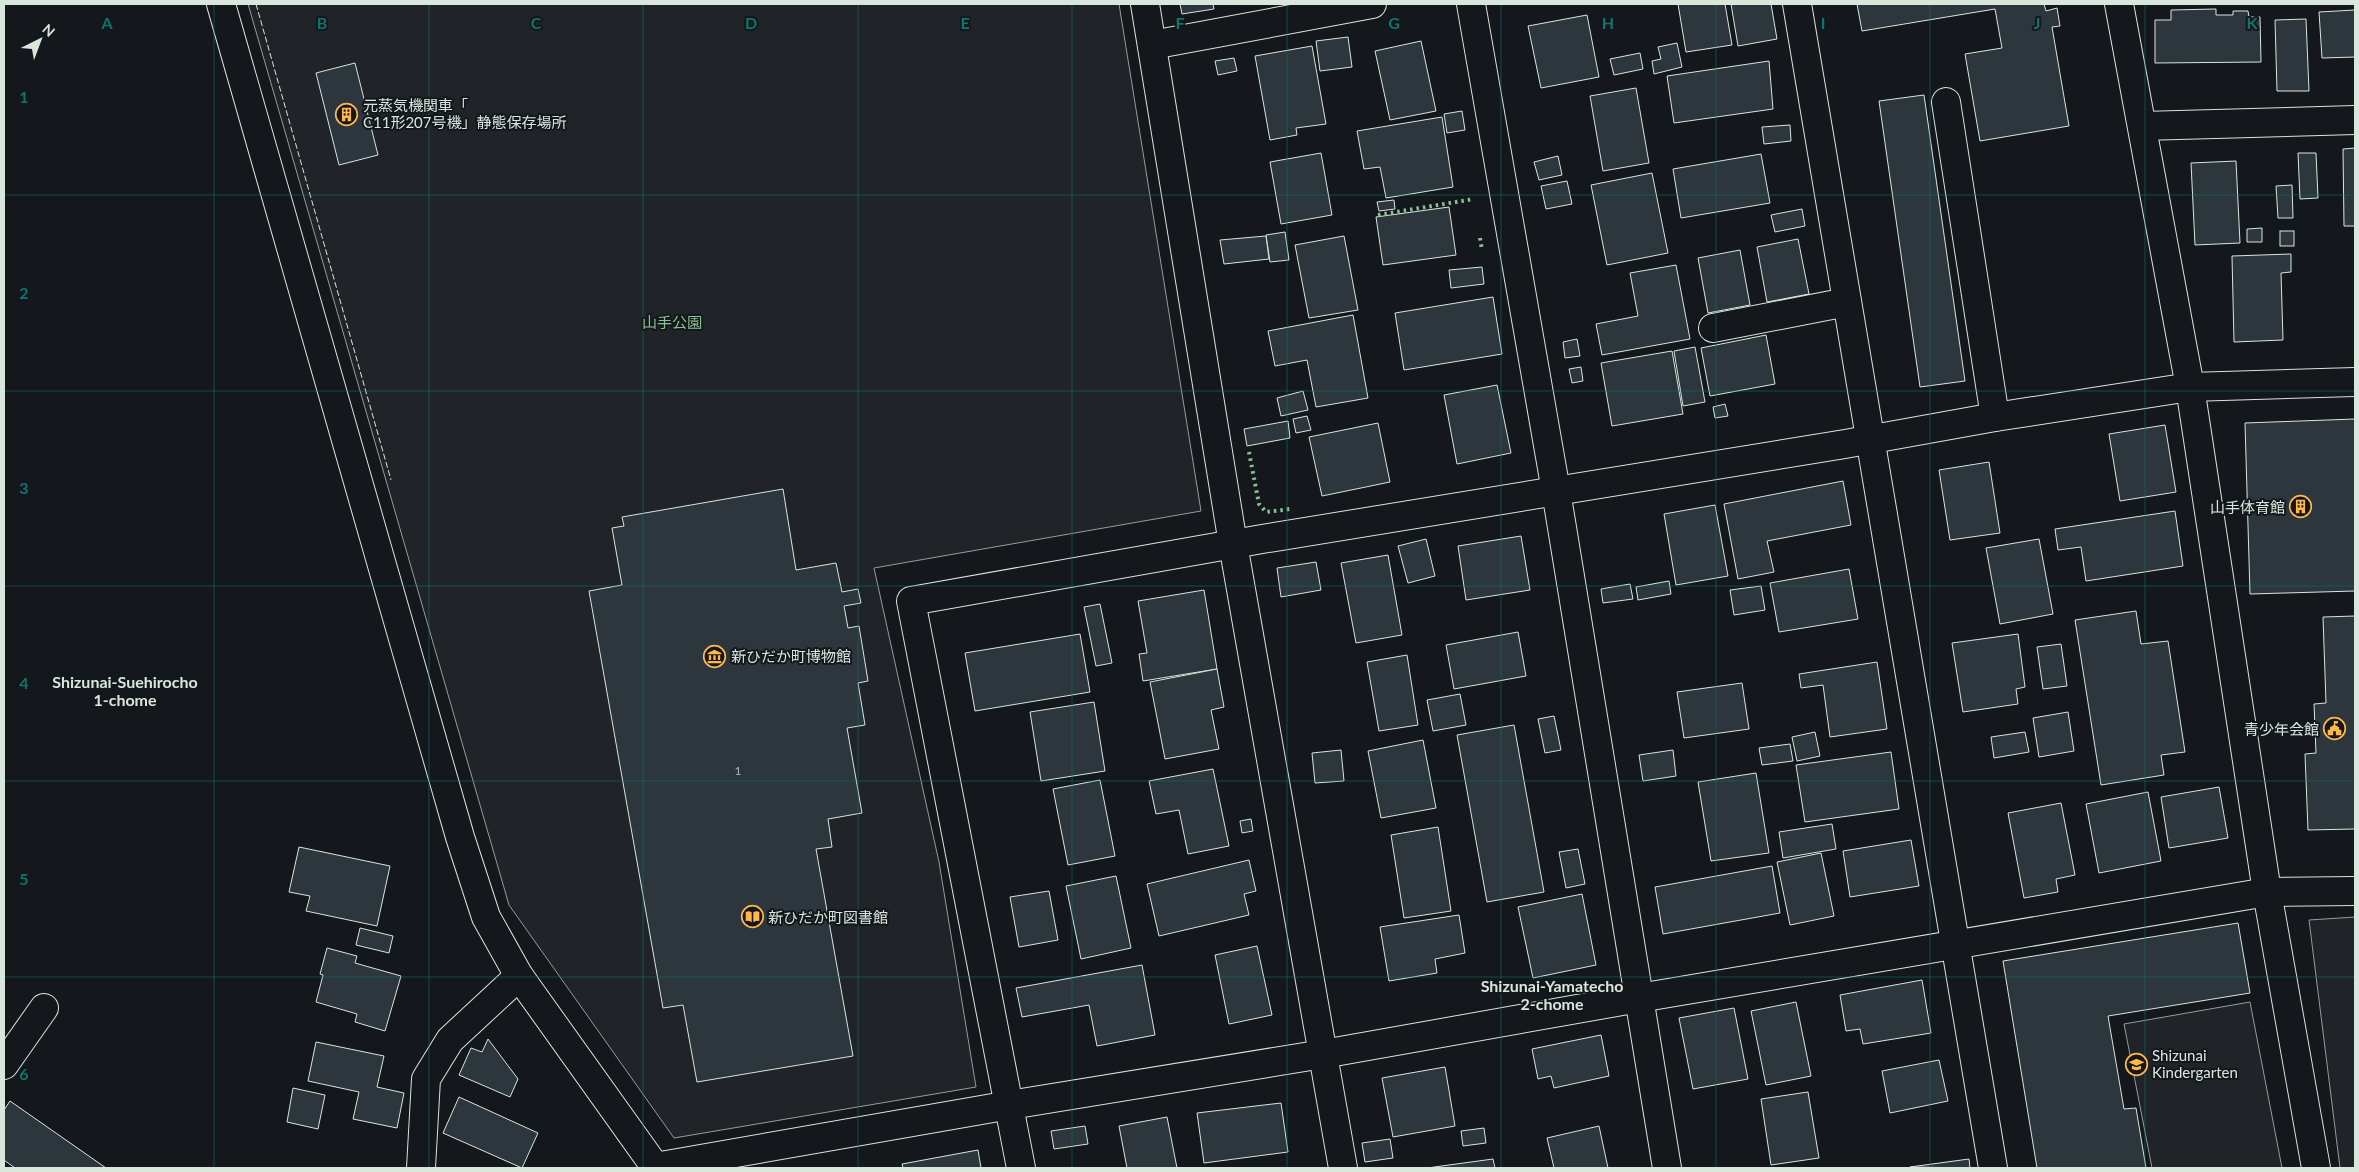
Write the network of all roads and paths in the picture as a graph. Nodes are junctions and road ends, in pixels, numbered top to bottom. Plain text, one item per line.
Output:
1 (221, 4) edge
2 (1145, 4) edge
3 (1372, 4) edge
4 (1471, 4) edge
5 (1797, 4) edge
6 (2119, 4) edge
7 (1152, 46) junction
8 (1946, 102) dead end
9 (2355, 120) edge
10 (2142, 126) junction
11 (1847, 302) junction
12 (1713, 328) dead end
13 (2355, 382) edge
14 (2190, 387) junction
15 (1994, 417) junction
16 (1871, 440) junction
17 (1556, 491) junction
18 (1233, 544) junction
19 (2355, 891) edge
20 (2267, 892) junction
21 (1955, 945) junction
22 (519, 976) junction
23 (1639, 998) junction
24 (44, 1008) dead end
25 (1323, 1054) junction
26 (4, 1065) edge
27 (1010, 1104) junction
28 (421, 1168) edge
29 (655, 1168) edge
30 (1020, 1168) edge
31 (1343, 1168) edge
32 (1667, 1168) edge
33 (1992, 1168) edge
34 (2316, 1168) edge

1 - 22 street
2 - 7 street
3 - 7 street
4 - 17 street
5 - 11 street
6 - 10 street
7 - 18 street
8 - 15 street
9 - 10 street
10 - 14 street
11 - 12 street
11 - 16 street
13 - 14 street
14 - 15 street
14 - 20 street
15 - 16 street
16 - 17 street
16 - 21 street
17 - 18 street
17 - 23 street
18 - 25 street
18 - 27 street
19 - 20 street
20 - 21 street
20 - 34 street
21 - 23 street
21 - 33 street
22 - 28 street
22 - 29 street
23 - 25 street
23 - 32 street
24 - 26 street
25 - 27 street
25 - 31 street
27 - 29 street
27 - 30 street

